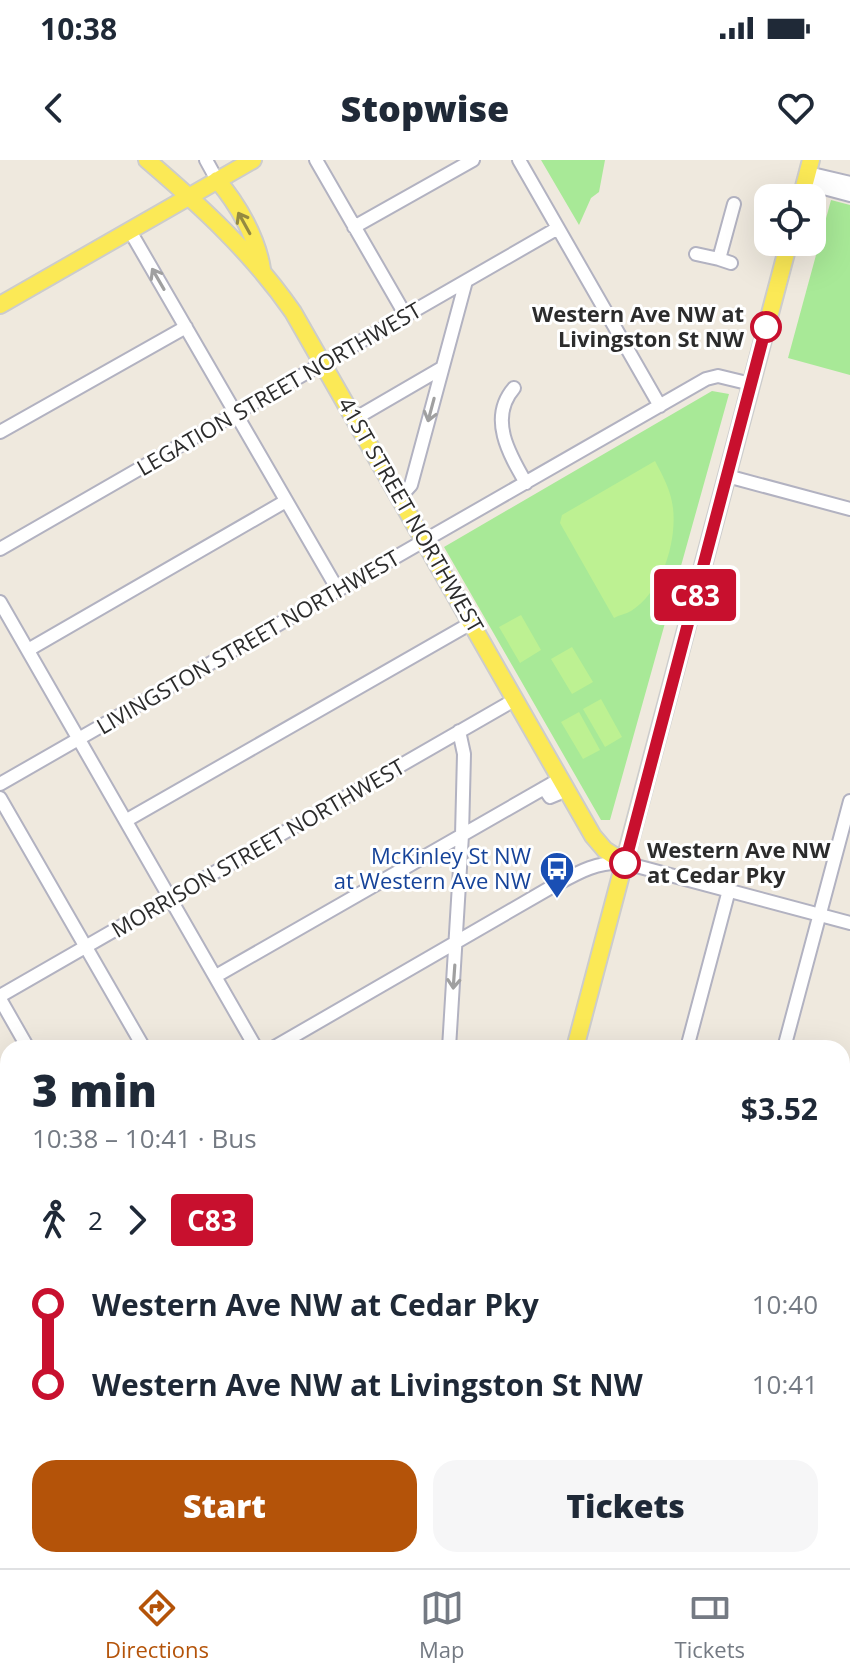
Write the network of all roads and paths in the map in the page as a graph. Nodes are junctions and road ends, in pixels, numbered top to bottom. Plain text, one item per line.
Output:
1 (147, 160) edge
2 (206, 160) edge
3 (253, 160) edge
4 (316, 160) edge
5 (473, 160) edge
6 (519, 160) edge
7 (806, 179) edge
8 (217, 180) junction
9 (850, 183) edge
10 (850, 195) edge
11 (190, 197) junction
12 (734, 204) dead end
13 (209, 214) junction
14 (354, 227) junction
15 (558, 228) junction
16 (130, 231) junction
17 (696, 254) dead end
18 (785, 256) edge
19 (262, 271) junction
20 (466, 281) junction
21 (0, 305) edge
22 (406, 316) junction
23 (186, 327) junction
24 (324, 363) junction
25 (442, 368) junction
26 (751, 384) junction
27 (514, 388) dead end
28 (660, 406) junction
29 (237, 413) junction
30 (356, 418) junction
31 (0, 432) edge
32 (727, 476) junction
33 (526, 483) junction
34 (400, 497) junction
35 (286, 501) junction
36 (850, 509) edge
37 (426, 540) junction
38 (0, 549) edge
39 (338, 590) junction
40 (0, 602) edge
41 (473, 622) junction
42 (28, 650) junction
43 (516, 699) junction
44 (459, 731) junction
45 (80, 738) junction
46 (0, 784) edge
47 (564, 784) junction
48 (0, 798) edge
49 (850, 801) edge
50 (127, 820) junction
51 (462, 835) junction
52 (625, 863) junction
53 (729, 890) junction
54 (171, 897) junction
55 (820, 915) junction
56 (850, 923) edge
57 (456, 942) junction
58 (86, 947) junction
59 (216, 976) junction
60 (0, 998) edge
61 (24, 1040) edge
62 (139, 1040) edge
63 (252, 1040) edge
64 (287, 1040) edge
65 (450, 1040) edge
66 (577, 1040) edge
67 (689, 1040) edge
68 (786, 1040) edge

1 - 11 main road
2 - 8 street, 41ST STREET NORTHWEST
3 - 8 main road
4 - 14 street
5 - 14 street
6 - 15 street
7 - 9 street
7 - 10 street
8 - 11 main road
8 - 13 main road
19 -> 8 main road, 41ST STREET NORTHWEST
11 - 13 main road
11 - 16 main road
12 - 17 street
13 - 19 main road
14 - 22 street
15 - 20 street, LEGATION STREET NORTHWEST
15 - 28 street
16 - 21 main road
23 -> 16 street
18 - 26 main road
19 - 24 main road, 41ST STREET NORTHWEST
20 - 22 street, LEGATION STREET NORTHWEST
20 - 25 street
22 - 24 street, LEGATION STREET NORTHWEST
23 - 29 street
23 - 31 street
24 - 29 street, LEGATION STREET NORTHWEST
24 - 30 main road, 41ST STREET NORTHWEST
25 - 30 street
25 -> 34 street
26 - 28 street, LIVINGSTON STREET NORTHWEST
26 - 32 main road
27 - 33 street
28 - 33 street, LIVINGSTON STREET NORTHWEST
29 - 35 street
29 - 38 street, LEGATION STREET NORTHWEST
30 - 34 main road, 41ST STREET NORTHWEST
32 - 36 street
32 - 52 main road
33 - 37 street, LIVINGSTON STREET NORTHWEST
34 - 37 main road, 41ST STREET NORTHWEST
35 - 39 street
35 - 42 street
37 - 39 street, LIVINGSTON STREET NORTHWEST
37 - 41 main road, 41ST STREET NORTHWEST
39 - 45 street, LIVINGSTON STREET NORTHWEST
40 - 42 street
41 - 43 main road, 41ST STREET NORTHWEST
41 - 50 street
42 - 45 street
43 - 44 street, MORRISON STREET NORTHWEST
43 - 47 main road, 41ST STREET NORTHWEST
44 - 51 street
44 - 54 street, MORRISON STREET NORTHWEST
45 - 46 street, LIVINGSTON STREET NORTHWEST
45 - 50 street
47 - 51 street
47 - 52 main road, 41ST STREET NORTHWEST
48 - 58 street
49 - 55 street
50 - 54 street
51 - 57 street
51 - 59 street
52 - 53 street
52 - 57 street
52 - 66 main road
53 - 55 street
53 - 67 street
54 - 58 street, MORRISON STREET NORTHWEST
54 - 59 street
55 - 56 street
55 - 68 street
57 - 64 street
57 -> 65 street
58 - 60 street, MORRISON STREET NORTHWEST
58 - 62 street
59 - 63 street
60 - 61 street

